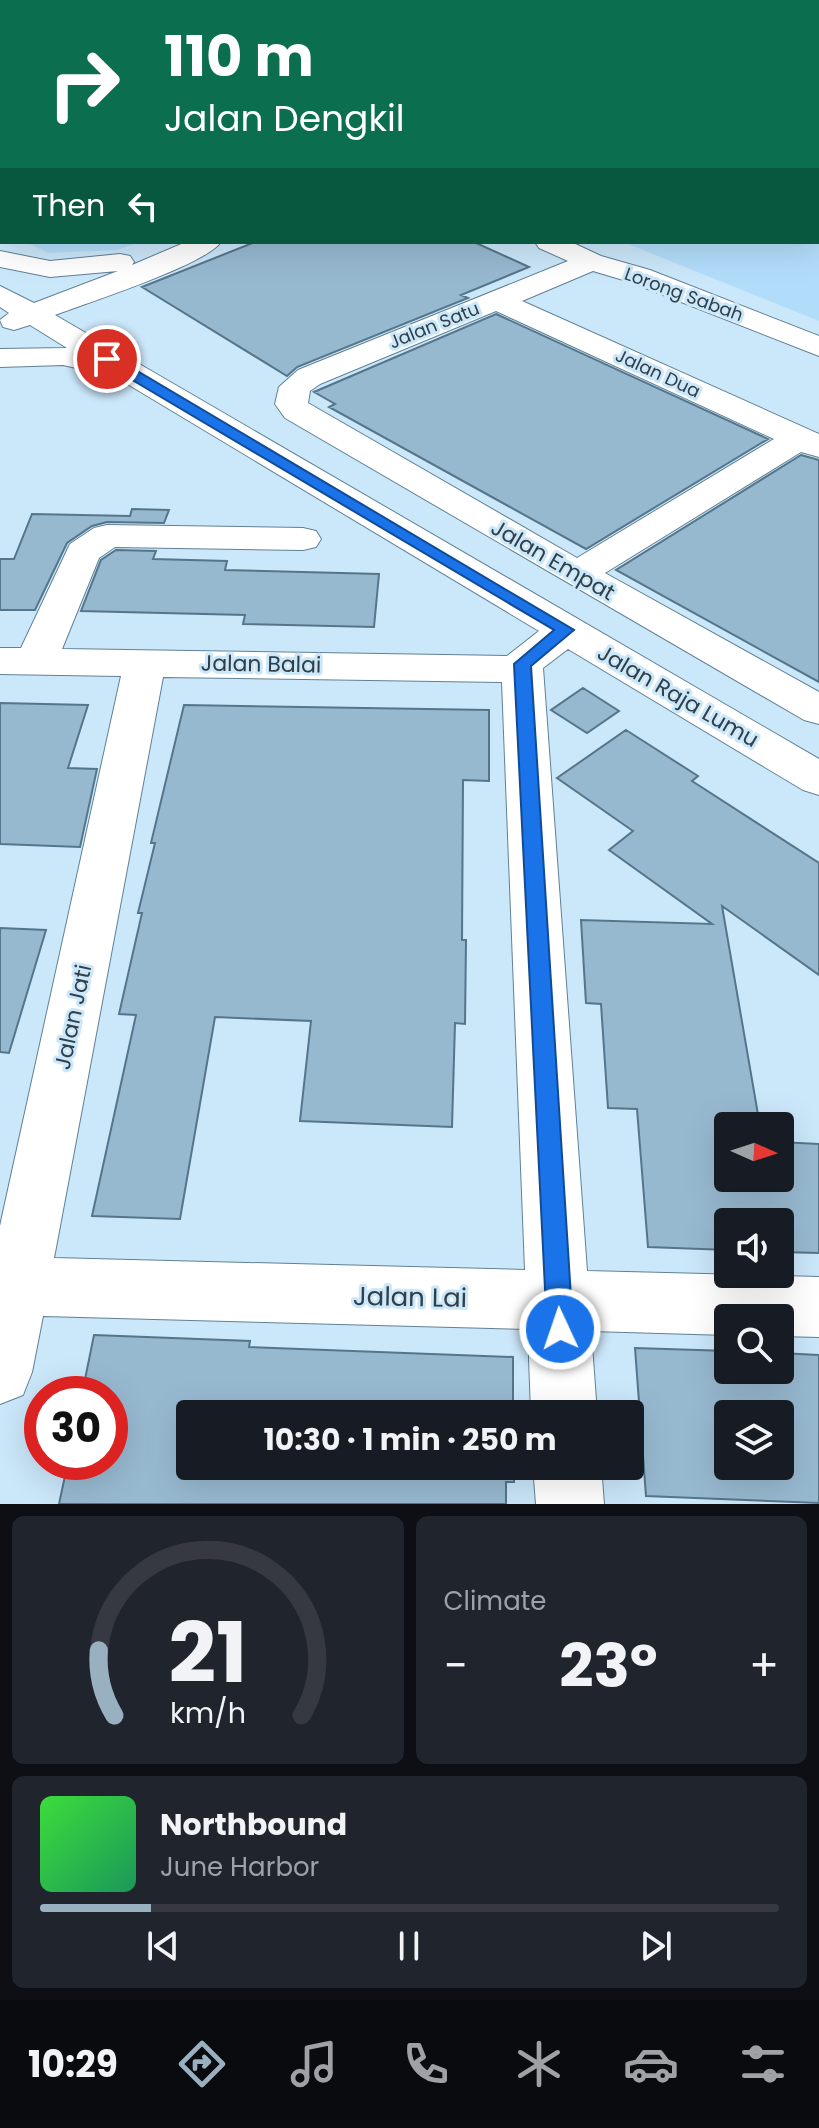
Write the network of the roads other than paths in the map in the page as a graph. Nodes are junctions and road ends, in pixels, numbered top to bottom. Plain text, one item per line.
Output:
1 (176, 244) edge
2 (203, 244) edge
3 (553, 244) edge
4 (0, 259) edge
5 (120, 262) junction
6 (591, 262) junction
7 (496, 300) junction
8 (9, 308) edge
9 (819, 347) edge
10 (0, 358) edge
11 (132, 375) junction
12 (291, 404) joint
13 (809, 442) edge
14 (303, 539) dead end
15 (577, 574) junction
16 (566, 630) junction
17 (18, 661) edge
18 (145, 662) junction
19 (522, 669) junction
20 (819, 710) edge
21 (819, 779) edge
22 (9, 1287) edge
23 (558, 1300) junction
24 (819, 1307) edge
25 (0, 1372) edge
26 (563, 1400) edge
27 (568, 1480) edge
28 (570, 1504) edge

1 - 5 street
2 - 8 street
3 - 6 street, Lorong Sabah
4 - 5 street
5 - 8 street
6 - 7 street, Jalan Satu
6 - 9 street, Lorong Sabah
7 - 12 street, Jalan Satu
7 - 13 street, Jalan Dua
8 - 11 street, Jalan Raja Lumu
10 - 11 street
11 - 16 street, Jalan Raja Lumu
12 - 15 street, Jalan Empat
13 - 15 street
14 - 17 street
15 - 20 street, Jalan Empat
16 - 19 street
16 - 21 street, Jalan Raja Lumu
17 - 18 street, Jalan Balai
18 - 19 street, Jalan Balai
18 - 22 street, Jalan Jati
19 - 23 street
22 - 23 street, Jalan Lai
22 - 25 street, Jalan Jati
23 - 24 street, Jalan Lai
23 - 26 street
27 - 28 street

